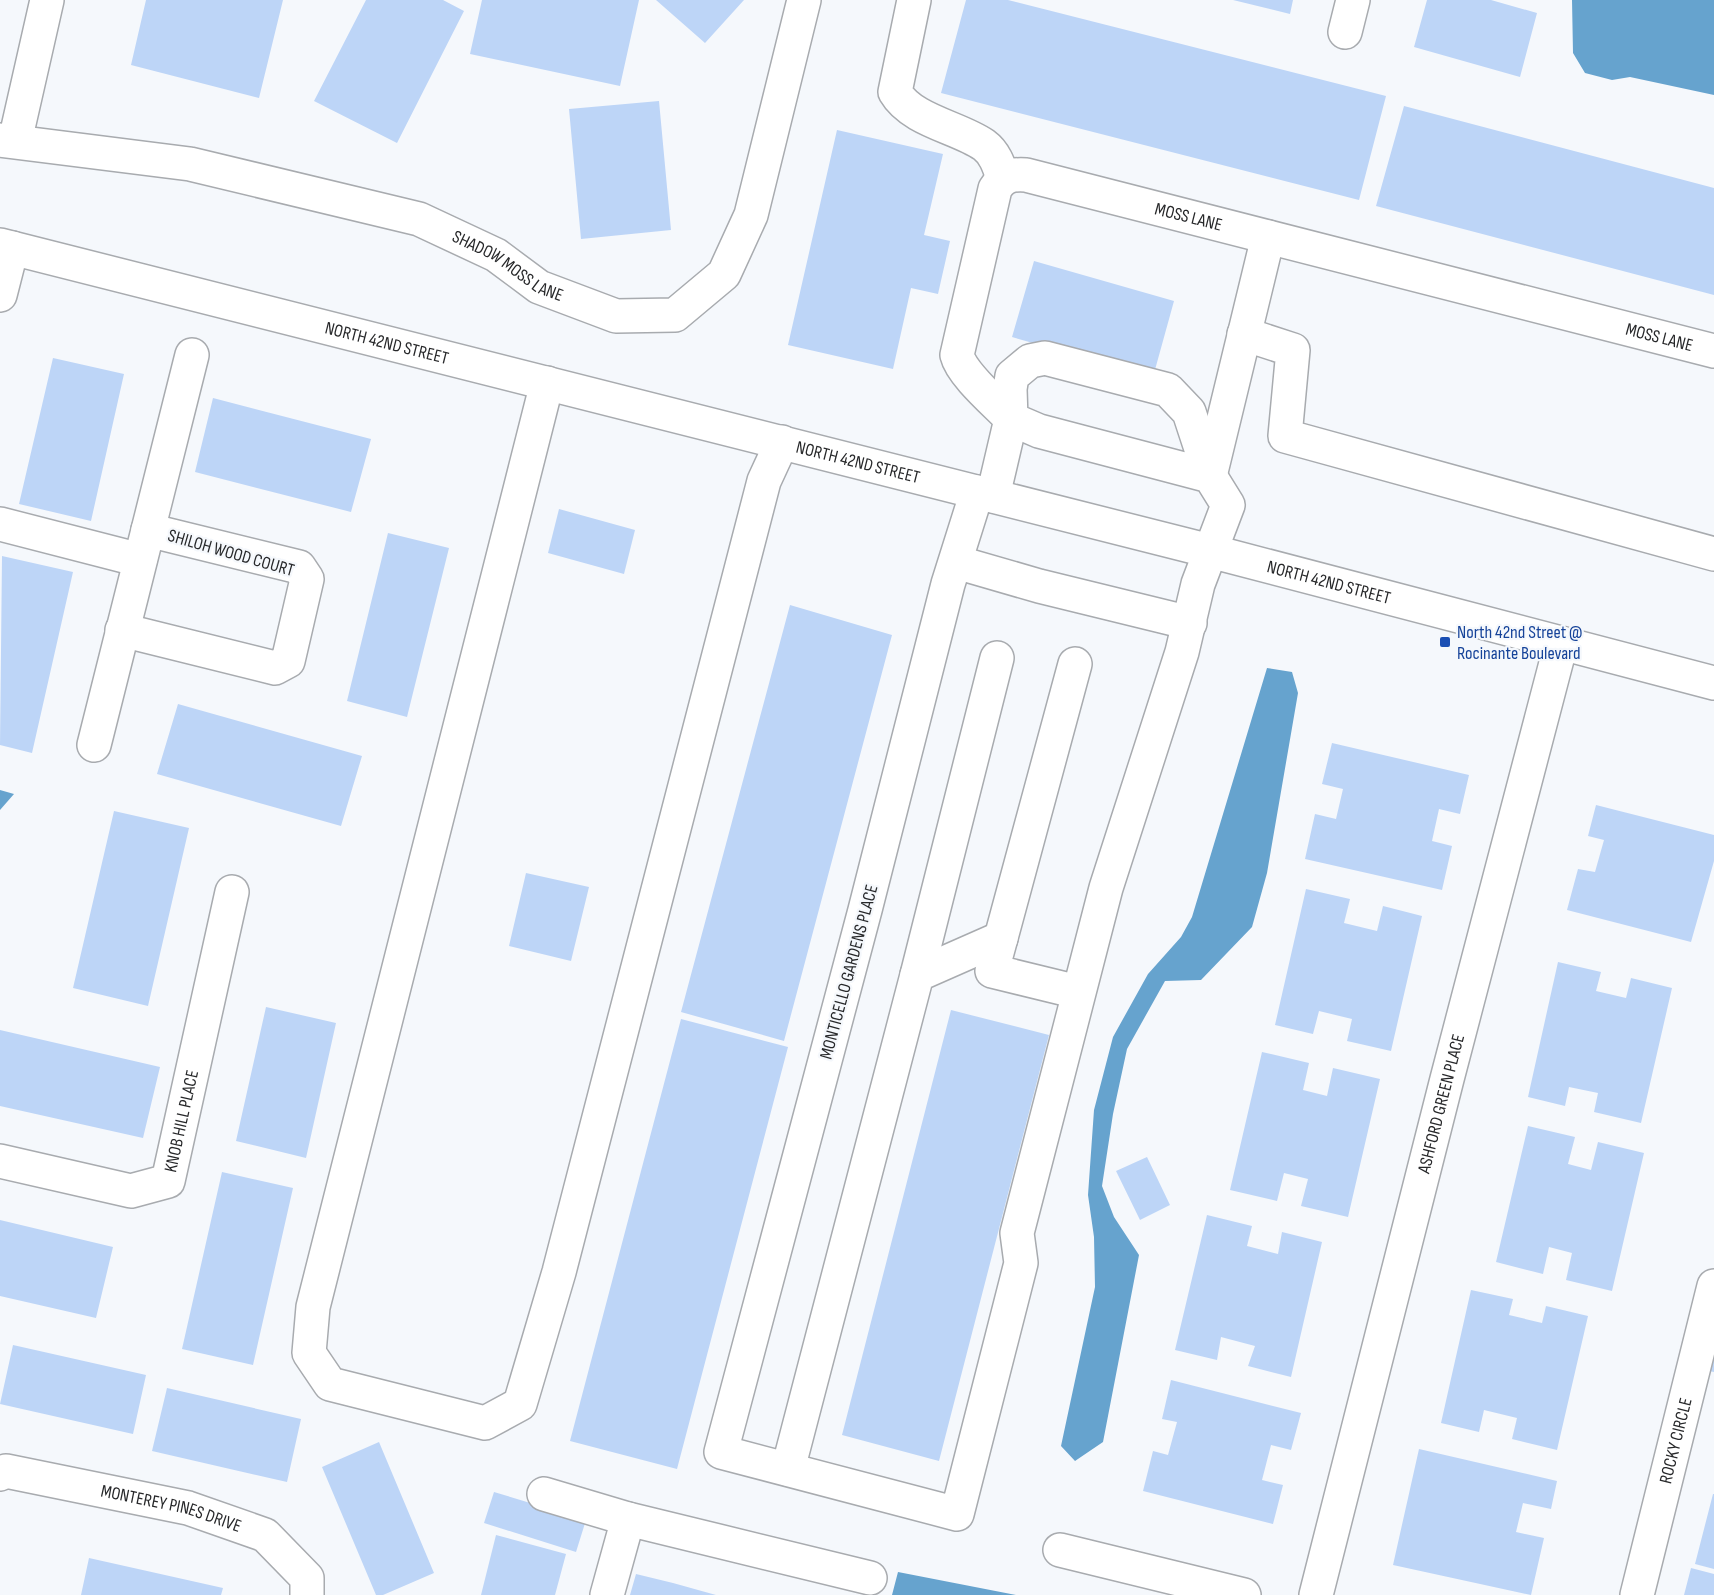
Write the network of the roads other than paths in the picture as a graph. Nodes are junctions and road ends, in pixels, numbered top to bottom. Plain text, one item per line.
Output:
1 (46, 0) edge
2 (804, 0) edge
3 (914, 0) edge
4 (1353, 0) edge
5 (1345, 32) dead end
6 (7, 141) edge
7 (1003, 178) junction
8 (1268, 237) junction
9 (6, 246) edge
10 (0, 295) edge
11 (1244, 334) junction
12 (1714, 351) edge
13 (192, 355) dead end
14 (548, 383) junction
15 (1011, 419) junction
16 (782, 442) junction
17 (1210, 476) junction
18 (985, 494) junction
19 (0, 524) edge
20 (144, 545) junction
21 (1210, 550) junction
22 (1714, 554) edge
23 (956, 562) junction
24 (122, 630) junction
25 (1186, 638) junction
26 (1561, 644) junction
27 (997, 658) dead end
28 (1075, 664) dead end
29 (1714, 683) edge
30 (94, 745) dead end
31 (232, 892) dead end
32 (1001, 938) junction
33 (917, 975) junction
34 (1078, 992) junction
35 (0, 1161) edge
36 (1714, 1286) edge
37 (788, 1469) junction
38 (0, 1474) edge
39 (544, 1494) dead end
40 (628, 1519) junction
41 (1060, 1550) dead end
42 (870, 1578) dead end
43 (307, 1595) edge
44 (608, 1595) edge
45 (1244, 1595) edge
46 (1316, 1595) edge
47 (1637, 1595) edge

1 - 6 street
2 - 6 street, SHADOW MOSS LANE
3 - 7 street
4 - 5 street
7 - 8 street, MOSS LANE
7 - 15 street
8 - 11 street
8 - 12 street, MOSS LANE
9 - 10 street
9 - 14 street, NORTH 42ND STREET
11 - 17 street
11 - 22 street
13 - 20 street, SHILOH WOOD COURT
14 - 16 street, NORTH 42ND STREET
14 - 16 street
15 - 17 street
15 - 17 street
15 - 18 street
16 - 18 street, NORTH 42ND STREET
17 - 21 street
18 - 21 street, NORTH 42ND STREET
18 - 23 street, MONTICELLO GARDENS PLACE
19 - 20 street, SHILOH WOOD COURT
20 - 24 street, SHILOH WOOD COURT
20 - 24 street, SHILOH WOOD COURT
21 - 25 street
21 - 26 street, NORTH 42ND STREET
23 - 25 street
23 - 37 street, MONTICELLO GARDENS PLACE
24 - 30 street, SHILOH WOOD COURT
25 - 34 street
26 - 29 street, NORTH 42ND STREET
26 - 46 street, ASHFORD GREEN PLACE
27 - 33 street
28 - 32 street
31 - 35 street, KNOB HILL PLACE
32 - 33 street
32 - 34 street
33 - 37 street
34 - 37 street
36 - 47 street, ROCKY CIRCLE
38 - 43 street, MONTEREY PINES DRIVE
39 - 40 street
40 - 42 street
40 - 44 street
41 - 45 street

